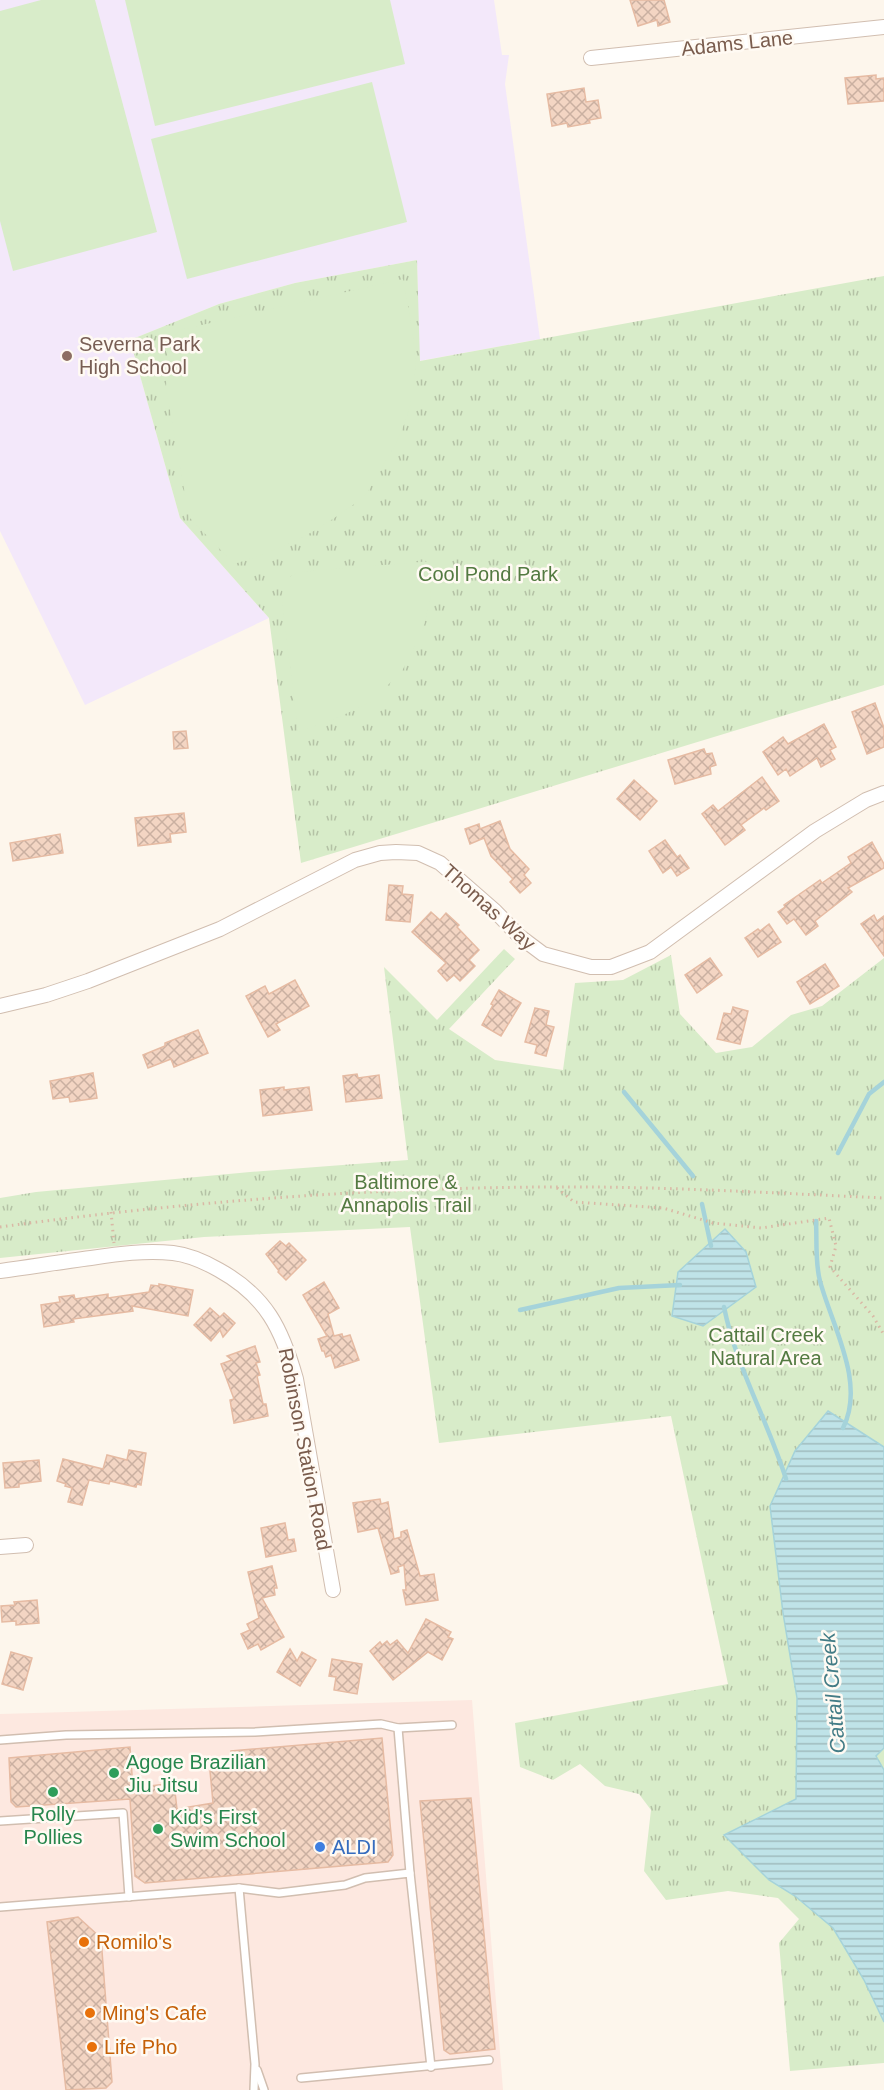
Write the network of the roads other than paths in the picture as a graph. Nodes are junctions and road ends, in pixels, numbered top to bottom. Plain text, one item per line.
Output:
1 (884, 27) edge
2 (591, 58) dead end
3 (884, 792) edge
4 (0, 1006) edge
5 (0, 1271) edge
6 (26, 1545) dead end
7 (0, 1547) edge
8 (333, 1590) dead end
9 (452, 1725) dead end
10 (398, 1728) junction
11 (0, 1740) edge
12 (0, 1821) edge
13 (410, 1873) junction
14 (239, 1888) junction
15 (129, 1897) junction
16 (0, 1907) edge
17 (489, 2061) dead end
18 (255, 2064) junction
19 (430, 2067) junction
20 (301, 2078) dead end
21 (254, 2090) edge
22 (264, 2090) edge

1 - 2 street, Adams Lane
3 - 4 street, Thomas Way
5 - 8 street, Robinson Station Road
6 - 7 street
9 - 10 lane
10 - 11 lane
10 - 13 lane
12 - 15 lane
13 - 14 lane
13 - 19 lane
14 - 15 lane
14 - 18 lane
15 - 16 lane
17 - 19 lane
18 - 21 lane
18 - 22 lane
19 - 20 lane

